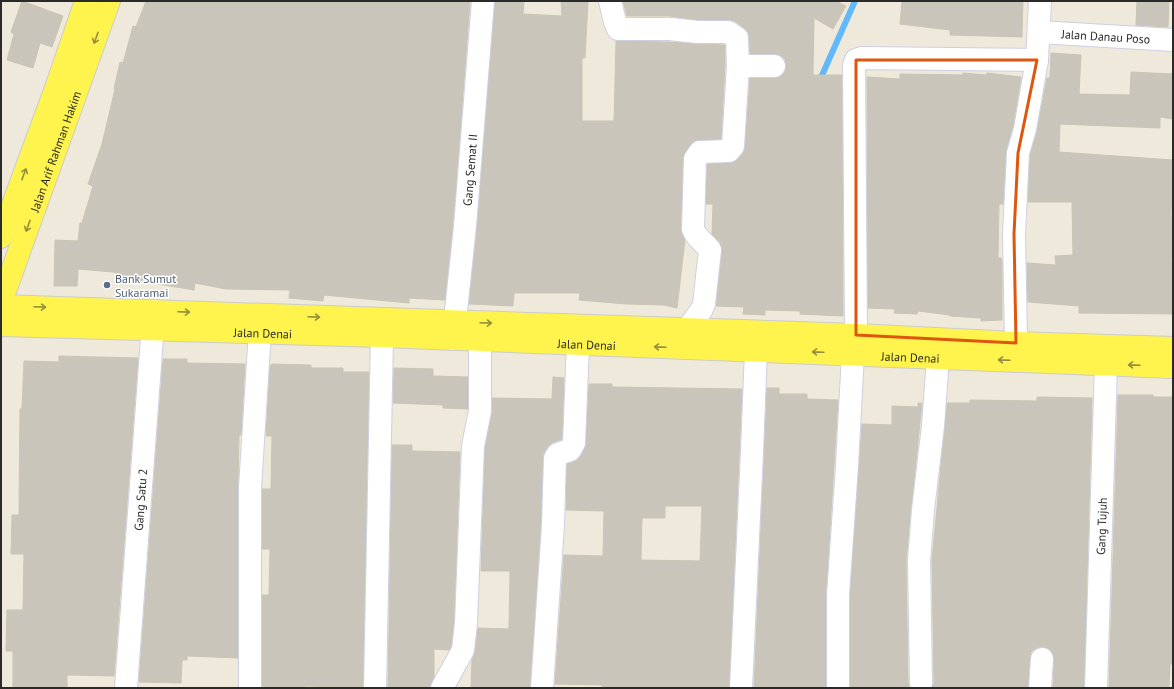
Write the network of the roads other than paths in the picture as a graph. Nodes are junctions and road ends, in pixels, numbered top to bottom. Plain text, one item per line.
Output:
1 (86, 1) edge
2 (110, 1) edge
3 (483, 1) edge
4 (610, 1) edge
5 (1040, 1) edge
6 (1039, 32) junction
7 (1173, 40) edge
8 (1037, 60) junction
9 (738, 66) junction
10 (774, 66) dead end
11 (1, 237) edge
12 (1, 302) edge
13 (1, 306) edge
14 (153, 320) junction
15 (261, 324) junction
16 (1, 325) edge
17 (454, 330) junction
18 (382, 336) junction
19 (686, 339) junction
20 (480, 340) junction
21 (1016, 343) junction
22 (578, 344) junction
23 (854, 345) junction
24 (1173, 348) edge
25 (756, 350) junction
26 (938, 358) junction
27 (1106, 364) junction
28 (1173, 367) edge
29 (1042, 659) dead end
30 (922, 683) dead end
31 (126, 688) edge
32 (250, 688) edge
33 (375, 688) edge
34 (442, 688) edge
35 (542, 688) edge
36 (741, 688) edge
37 (838, 688) edge
38 (1040, 688) edge
39 (1096, 688) edge

11 -> 1 main road, Jalan Arif Rahman Hakim
2 -> 12 main road, Jalan Arif Rahman Hakim
3 - 17 street, Gang Semat II
4 - 9 street
5 - 6 street
6 - 7 street, Jalan Danau Poso
6 - 8 street
8 - 21 street
8 - 23 street
9 - 10 street
9 - 19 street
13 -> 14 main road, Jalan Denai
14 - 15 main road, Jalan Denai
14 - 16 main road, Jalan Denai
14 - 31 street, Gang Satu 2
15 -> 17 main road, Jalan Denai
15 - 18 main road, Jalan Denai
15 - 32 street
17 - 18 main road, Jalan Denai
17 -> 19 main road, Jalan Denai
17 - 20 main road, Jalan Denai
18 - 33 street
19 -> 22 main road, Jalan Denai
19 - 23 main road, Jalan Denai
19 - 25 main road, Jalan Denai
20 - 22 main road, Jalan Denai
20 - 34 street
21 - 23 main road, Jalan Denai
21 - 24 main road, Jalan Denai
22 - 35 street
23 -> 25 main road, Jalan Denai
23 - 26 main road, Jalan Denai
23 - 37 street
25 - 36 street
27 -> 26 main road, Jalan Denai
26 - 30 street
28 -> 27 main road, Jalan Denai
27 - 39 street, Gang Tujuh
29 - 38 street

